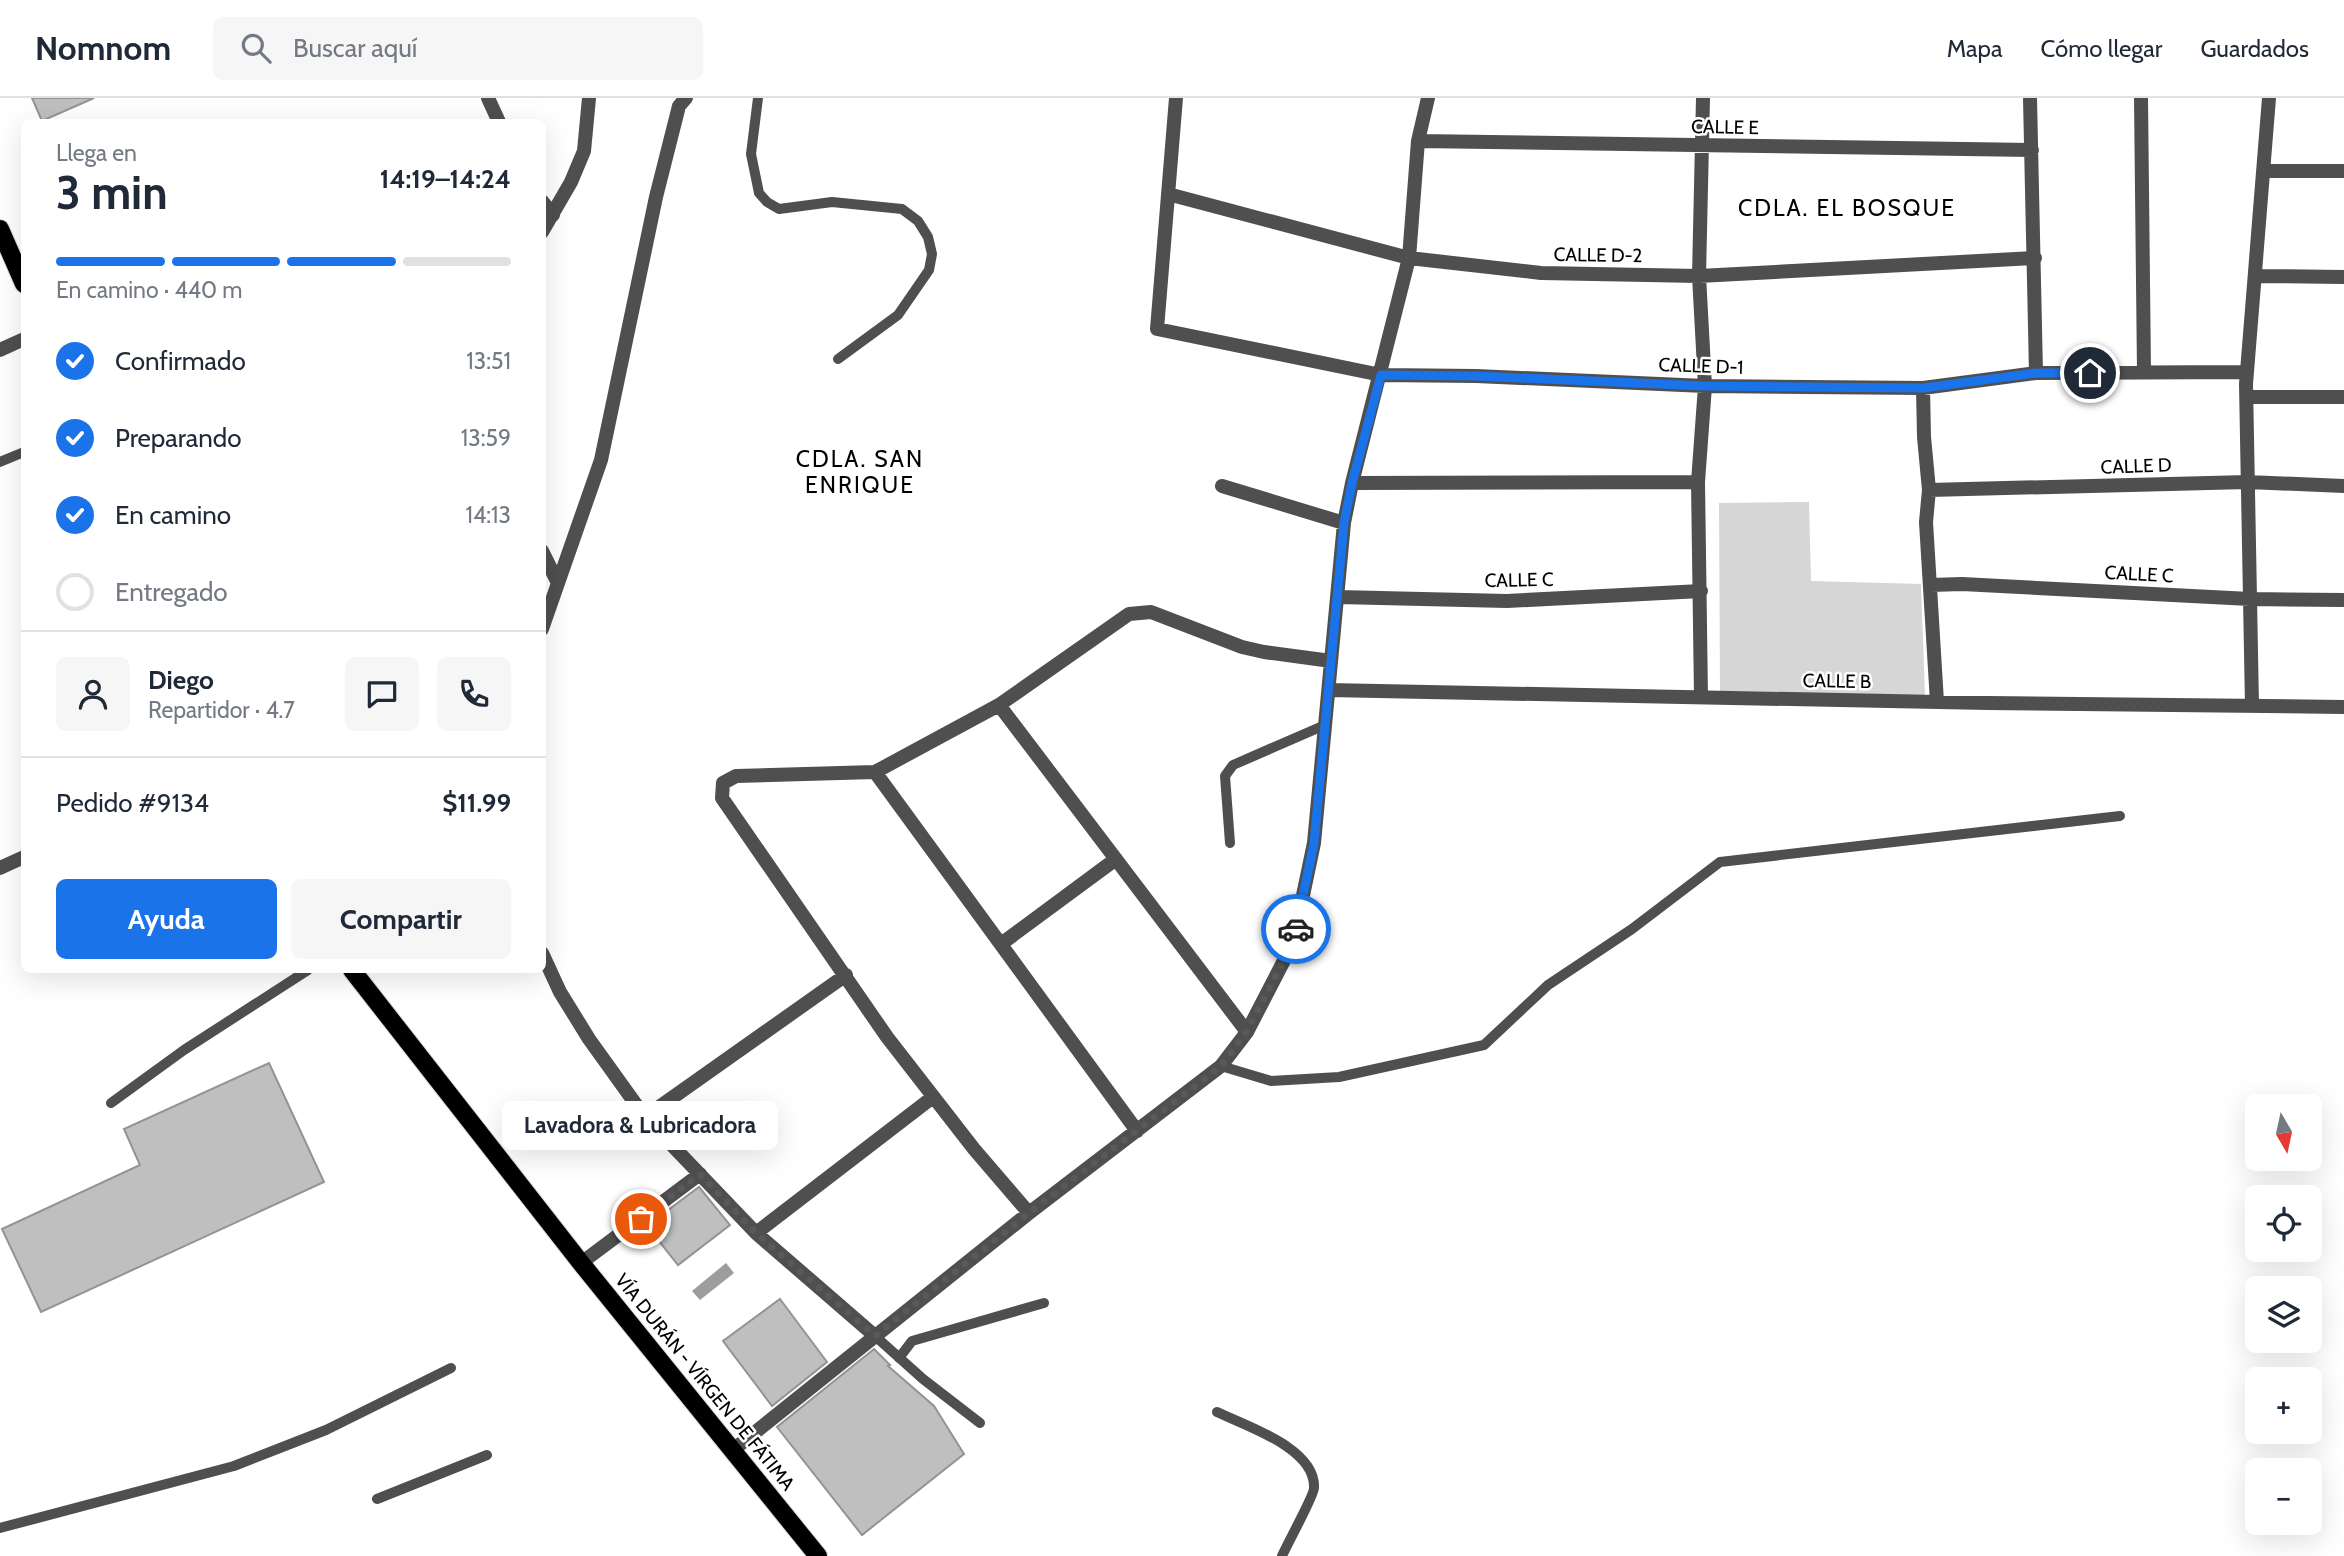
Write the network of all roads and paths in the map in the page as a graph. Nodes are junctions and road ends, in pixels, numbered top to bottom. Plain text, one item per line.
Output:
1 (488, 98) edge
2 (589, 98) edge
3 (686, 98) edge
4 (758, 98) edge
5 (1428, 98) edge
6 (1703, 98) edge
7 (2030, 98) edge
8 (2141, 98) edge
9 (2269, 98) edge
10 (1172, 99) edge
11 (498, 119) edge
12 (1418, 141) junction
13 (1704, 146) junction
14 (2032, 150) junction
15 (2264, 171) junction
16 (2344, 172) edge
17 (1168, 194) junction
18 (546, 206) edge
19 (553, 215) junction
20 (546, 226) edge
21 (0, 229) edge
22 (1409, 258) junction
23 (2035, 258) junction
24 (1699, 276) junction
25 (2255, 276) junction
26 (21, 277) edge
27 (2344, 277) edge
28 (21, 340) edge
29 (0, 350) edge
30 (838, 359) dead end
31 (2144, 372) junction
32 (2248, 372) junction
33 (2036, 373) junction
34 (1381, 375) junction
35 (1705, 386) junction
36 (1923, 388) junction
37 (2247, 397) junction
38 (2344, 397) edge
39 (21, 453) edge
40 (0, 463) edge
41 (1699, 482) junction
42 (2248, 482) junction
43 (1352, 483) junction
44 (1222, 486) dead end
45 (2344, 486) edge
46 (1929, 490) junction
47 (1344, 523) junction
48 (546, 559) edge
49 (558, 583) junction
50 (1931, 585) junction
51 (1701, 591) junction
52 (1338, 597) junction
53 (2250, 599) junction
54 (2344, 600) edge
55 (546, 618) edge
56 (1331, 661) junction
57 (1329, 690) junction
58 (1701, 697) junction
59 (1937, 702) junction
60 (999, 705) junction
61 (2252, 706) junction
62 (2344, 707) edge
63 (1325, 725) junction
64 (875, 772) junction
65 (2120, 816) dead end
66 (1230, 843) dead end
67 (21, 858) edge
68 (1116, 859) junction
69 (0, 868) edge
70 (1001, 944) junction
71 (546, 962) edge
72 (303, 973) edge
73 (354, 973) edge
74 (846, 975) junction
75 (1247, 1031) junction
76 (1221, 1066) junction
77 (933, 1097) junction
78 (111, 1103) dead end
79 (645, 1118) junction
80 (1137, 1130) junction
81 (700, 1174) junction
82 (1029, 1213) junction
83 (756, 1233) junction
84 (581, 1263) junction
85 (1044, 1303) dead end
86 (875, 1336) junction
87 (899, 1358) junction
88 (451, 1368) dead end
89 (1217, 1412) dead end
90 (981, 1423) dead end
91 (733, 1450) junction
92 (487, 1455) dead end
93 (377, 1499) dead end
94 (0, 1528) edge
95 (818, 1556) edge
96 (1282, 1556) edge

1 - 11 street
2 - 19 street
3 - 49 street
4 - 30 lane
5 - 12 street
6 - 13 street
7 - 14 street
8 - 31 street
9 - 15 street
10 - 17 street
12 - 13 street, CALLE E
12 - 22 street
13 - 14 street, CALLE E
13 - 24 street
14 - 23 street
15 - 16 street
15 - 25 street
17 - 22 street, CALLE D-2
17 - 34 street, CALLE D-1
18 - 19 street
19 - 20 street
21 - 26 main road
22 - 24 street, CALLE D-2
22 - 34 street
23 - 24 street, CALLE D-2
23 - 33 street
24 - 35 street
25 - 27 street
25 - 32 street
28 - 29 street
31 - 32 street, CALLE D-1
31 - 33 street, CALLE D-1
32 - 37 street
33 - 36 street, CALLE D-1
34 - 35 street, CALLE D-1
34 - 43 street
35 - 36 street, CALLE D-1
35 - 41 street
36 - 46 street
37 - 38 street
37 - 42 street
39 - 40 lane
41 - 43 street
41 - 51 street
42 - 45 street, CALLE D
42 - 46 street, CALLE D
42 - 53 street
43 - 47 street
44 - 47 street
46 - 50 street
47 - 52 street
48 - 49 street
49 - 55 street
50 - 53 street, CALLE C
50 - 59 street
51 - 52 street, CALLE C
51 - 58 street
52 - 56 street
53 - 54 street, CALLE C
53 - 61 street
56 - 57 street
56 - 60 street
57 - 58 street, CALLE B
57 - 63 street
58 - 59 street, CALLE B
59 - 61 street, CALLE B
60 - 64 street
60 - 68 street
61 - 62 street, CALLE B
63 - 66 lane
63 - 75 street
64 - 70 street
64 - 74 street
65 - 76 lane
67 - 69 street
68 - 70 street
68 - 75 street
70 - 80 street
71 - 79 street
72 - 78 lane
73 - 84 main road, VÍA DURÁN - VÍRGEN DE FÁTIMA
74 - 77 street
74 - 79 street
75 - 76 street
76 - 80 street
77 - 82 street
77 - 83 street
79 - 81 street
80 - 82 street
81 - 83 street
81 - 84 street
82 - 86 street
83 - 86 street
84 - 91 main road, VÍA DURÁN - VÍRGEN DE FÁTIMA
85 - 87 lane
86 - 87 lane
86 - 91 street
87 - 90 lane
88 - 94 lane
89 - 96 lane
91 - 95 main road, VÍA DURÁN - VÍRGEN DE FÁTIMA
92 - 93 lane

